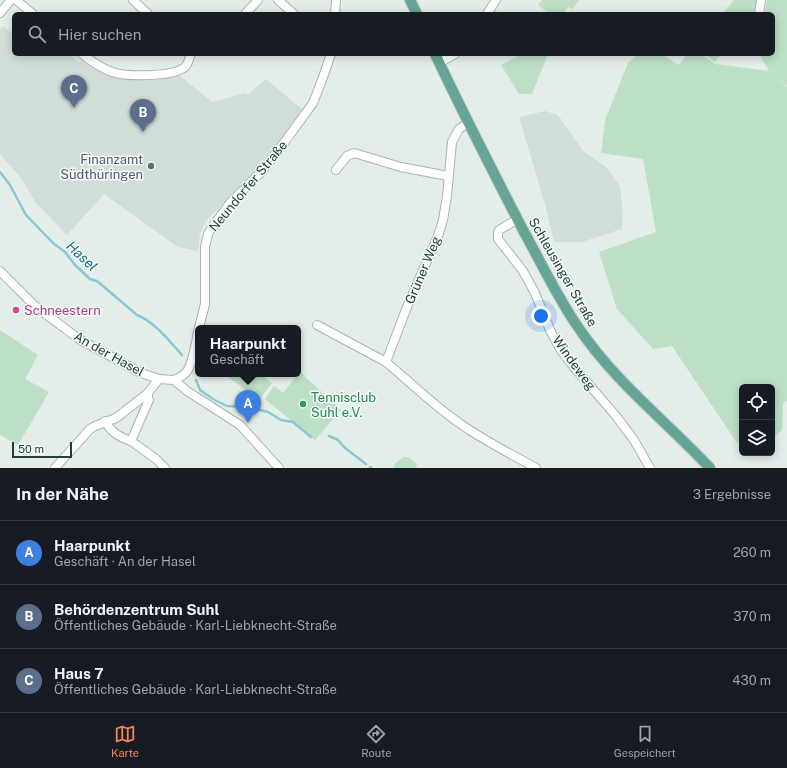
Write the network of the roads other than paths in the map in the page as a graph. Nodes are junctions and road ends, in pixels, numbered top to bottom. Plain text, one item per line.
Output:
1 (16, 0) edge
2 (133, 0) edge
3 (258, 0) edge
4 (278, 0) edge
5 (336, 0) edge
6 (410, 0) edge
7 (496, 0) edge
8 (761, 0) edge
9 (6, 2) edge
10 (31, 12) edge
11 (146, 12) edge
12 (247, 12) edge
13 (292, 12) edge
14 (335, 12) edge
15 (416, 12) edge
16 (487, 12) edge
17 (759, 12) edge
18 (0, 13) edge
19 (84, 56) edge
20 (190, 56) edge
21 (330, 56) edge
22 (448, 56) edge
23 (437, 59) edge
24 (468, 123) junction
25 (336, 170) dead end
26 (448, 176) junction
27 (518, 219) junction
28 (0, 271) edge
29 (200, 325) edge
30 (317, 325) dead end
31 (195, 346) edge
32 (386, 362) junction
33 (159, 379) junction
34 (174, 380) junction
35 (147, 394) junction
36 (106, 421) junction
37 (131, 441) junction
38 (55, 468) edge
39 (165, 468) edge
40 (279, 468) edge
41 (536, 468) edge
42 (650, 468) edge
43 (710, 468) edge

1 - 10 street
2 - 11 street
3 - 12 street
4 - 13 street
5 - 14 street
6 - 15 main road
7 - 16 street
8 - 17 street
9 - 18 street
19 - 20 street
21 - 29 street, Neundorfer Straße
22 - 23 street
23 - 24 main road, Schleusinger Straße
24 - 26 street, Grüner Weg
24 - 27 main road, Schleusinger Straße
25 - 26 street
26 - 32 street, Grüner Weg
27 - 42 street, Windeweg
27 - 43 main road, Schleusinger Straße
28 - 33 street, An der Hasel
30 - 32 street
31 - 34 street
32 - 41 street
33 - 34 street, An der Hasel
33 - 35 street
34 - 40 street
35 - 36 street
35 - 37 street
36 - 37 street
36 - 38 street
37 - 39 street

